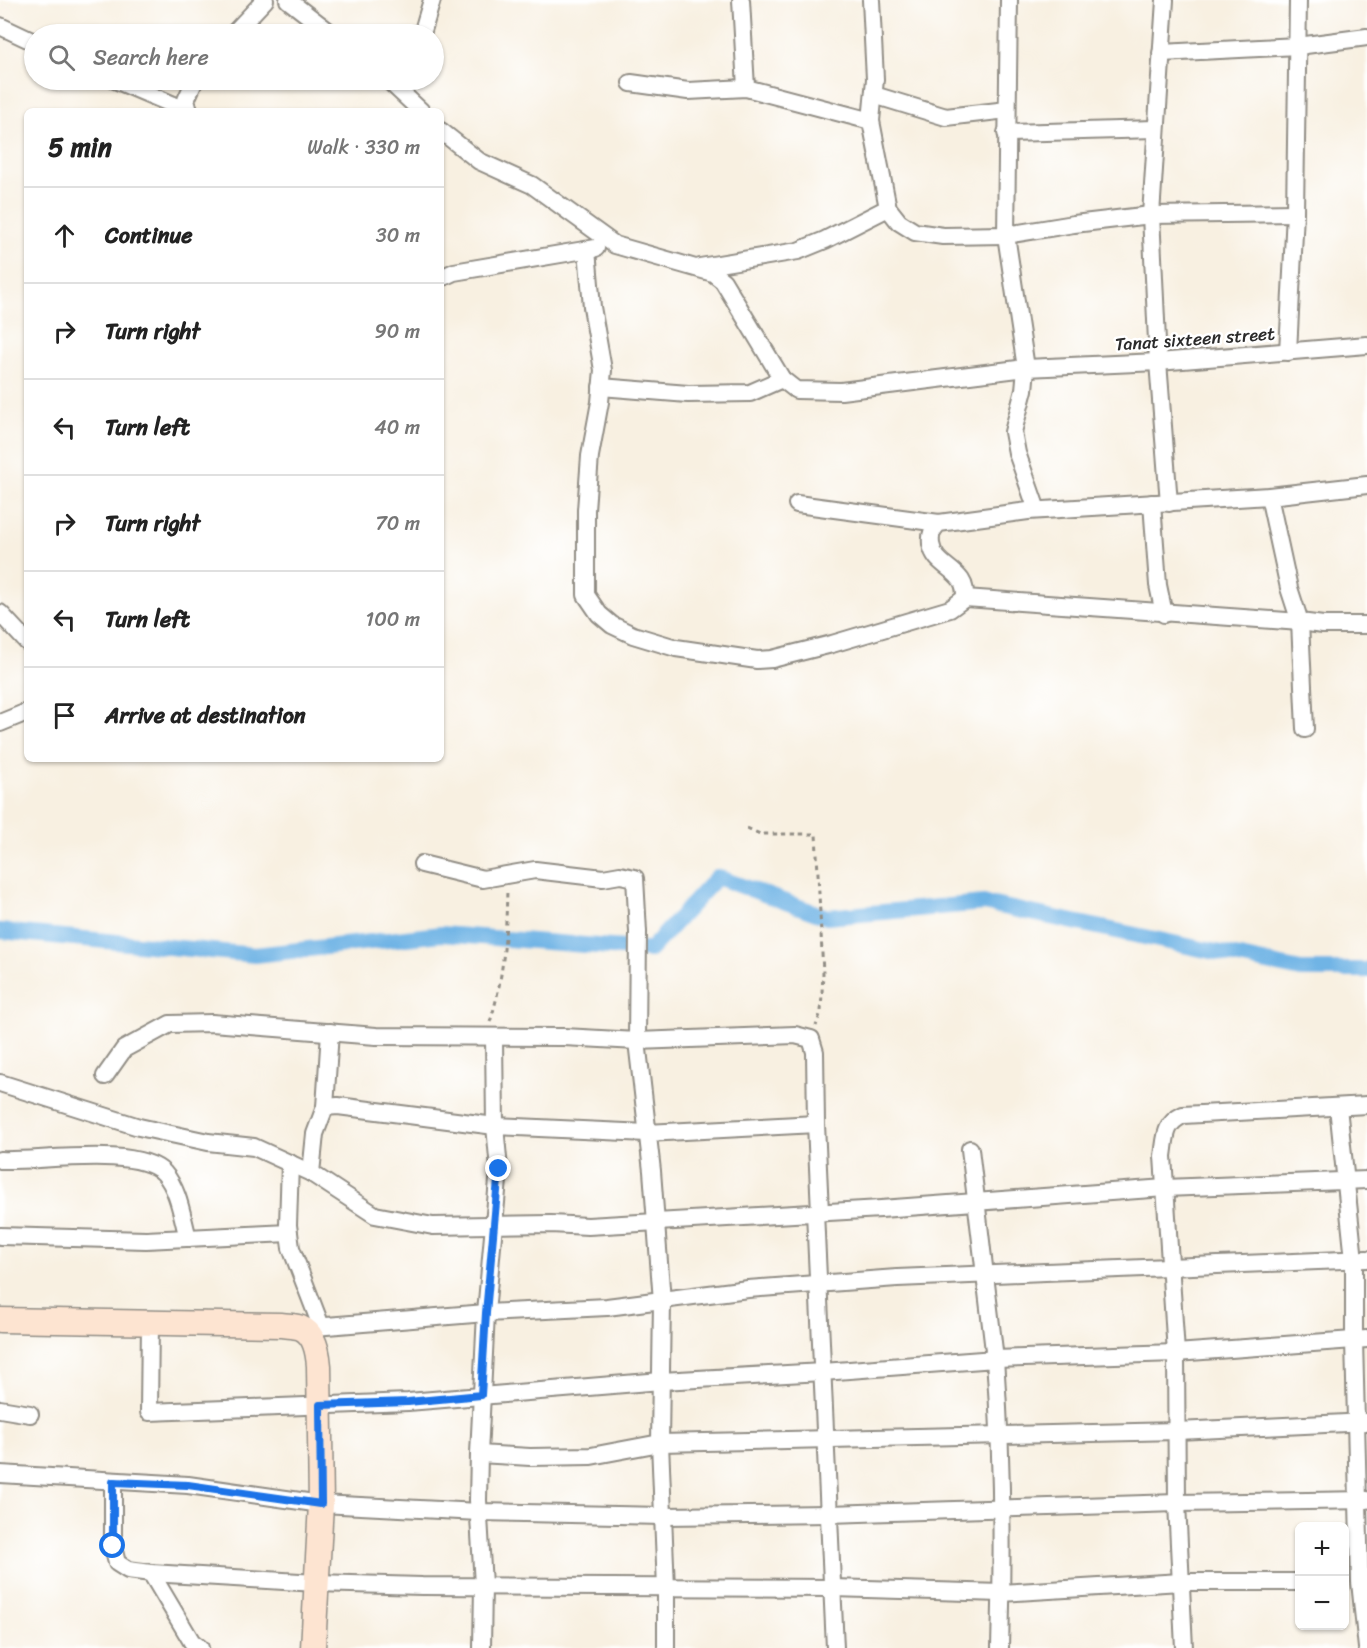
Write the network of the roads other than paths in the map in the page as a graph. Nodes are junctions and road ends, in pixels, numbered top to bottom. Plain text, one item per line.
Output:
1 (265, 0) edge
2 (288, 0) edge
3 (432, 0) edge
4 (741, 0) edge
5 (870, 0) edge
6 (1009, 0) edge
7 (1165, 0) edge
8 (1298, 0) edge
9 (242, 24) edge
10 (319, 24) edge
11 (425, 24) edge
12 (0, 26) edge
13 (24, 37) edge
14 (1367, 37) edge
15 (1298, 46) junction
16 (1161, 53) junction
17 (632, 83) dead end
18 (746, 88) junction
19 (139, 90) edge
20 (190, 90) edge
21 (408, 90) edge
22 (874, 95) junction
23 (181, 108) edge
24 (187, 108) edge
25 (419, 108) edge
26 (1007, 110) junction
27 (871, 121) junction
28 (1156, 129) junction
29 (444, 133) edge
30 (1006, 133) junction
31 (888, 208) junction
32 (1295, 213) junction
33 (1151, 215) junction
34 (1006, 235) junction
35 (615, 245) junction
36 (587, 250) junction
37 (696, 268) junction
38 (444, 277) edge
39 (1367, 345) edge
40 (1288, 352) junction
41 (1158, 362) junction
42 (1026, 369) junction
43 (782, 379) junction
44 (601, 387) junction
45 (1367, 485) edge
46 (1269, 496) junction
47 (1161, 503) junction
48 (797, 504) dead end
49 (1037, 510) junction
50 (939, 523) junction
51 (965, 598) junction
52 (0, 613) edge
53 (1164, 614) junction
54 (1300, 622) junction
55 (1367, 625) edge
56 (24, 639) edge
57 (24, 713) edge
58 (0, 723) edge
59 (1305, 729) dead end
60 (422, 864) dead end
61 (330, 1032) junction
62 (490, 1037) junction
63 (637, 1041) junction
64 (105, 1076) dead end
65 (0, 1083) edge
66 (1367, 1104) edge
67 (325, 1107) junction
68 (1338, 1107) junction
69 (816, 1124) junction
70 (495, 1126) junction
71 (647, 1133) junction
72 (970, 1149) dead end
73 (0, 1160) edge
74 (290, 1163) junction
75 (311, 1173) junction
76 (1367, 1180) edge
77 (1347, 1181) junction
78 (1165, 1188) junction
79 (977, 1201) junction
80 (817, 1212) junction
81 (655, 1222) junction
82 (494, 1225) junction
83 (289, 1233) junction
84 (0, 1236) edge
85 (188, 1238) junction
86 (1361, 1260) edge
87 (1172, 1268) junction
88 (984, 1274) junction
89 (819, 1284) junction
90 (662, 1301) junction
91 (486, 1313) junction
92 (0, 1320) edge
93 (150, 1322) junction
94 (312, 1327) junction
95 (1360, 1339) edge
96 (1176, 1353) junction
97 (995, 1359) junction
98 (823, 1372) junction
99 (661, 1381) junction
100 (481, 1395) junction
101 (320, 1405) junction
102 (0, 1409) edge
103 (30, 1414) dead end
104 (1361, 1422) edge
105 (1177, 1431) junction
106 (1000, 1435) junction
107 (825, 1439) junction
108 (660, 1443) junction
109 (479, 1454) junction
110 (0, 1474) edge
111 (113, 1482) junction
112 (1362, 1500) edge
113 (1177, 1503) junction
114 (321, 1504) junction
115 (1001, 1508) junction
116 (478, 1512) junction
117 (829, 1514) junction
118 (663, 1516) junction
119 (151, 1573) junction
120 (1181, 1582) junction
121 (1295, 1582) edge
122 (1357, 1582) edge
123 (316, 1583) junction
124 (483, 1585) junction
125 (666, 1587) junction
126 (833, 1588) junction
127 (1002, 1593) junction
128 (319, 1647) edge
129 (200, 1648) edge
130 (482, 1648) edge
131 (666, 1648) edge
132 (834, 1648) edge
133 (1000, 1648) edge
134 (1184, 1648) edge
135 (1367, 1648) edge

1 - 9 street
2 - 10 street
3 - 11 street
4 - 18 street
5 - 22 street
6 - 26 street
7 - 16 street
8 - 15 street
12 - 13 street
14 - 15 street
15 - 16 street
15 - 32 street
16 - 28 street
17 - 18 street
18 - 27 street
19 - 23 street
20 - 24 street
21 - 25 street
22 - 26 street
22 - 27 street
26 - 30 street
27 - 31 street
28 - 30 street
28 - 33 street
29 - 35 street
30 - 34 street
31 - 34 street
31 - 37 street
32 - 33 street
32 - 40 street
33 - 34 street
33 - 41 street
34 - 42 street
35 - 36 street
35 - 37 street
36 - 38 street
36 - 44 street
37 - 43 street
39 - 40 street, Tanat sixteen street
40 - 41 street, Tanat sixteen street
41 - 42 street, Tanat sixteen street
41 - 47 street
42 - 43 street, Tanat sixteen street
42 - 49 street
43 - 44 street
44 - 51 street
45 - 46 street
46 - 47 street
46 - 54 street
47 - 49 street
47 - 53 street
48 - 50 street
49 - 50 street
50 - 51 street
51 - 53 street
52 - 56 street
53 - 54 street
54 - 55 street
54 - 59 street
57 - 58 street
60 - 63 street
61 - 62 street
61 - 64 street
61 - 67 street
62 - 63 street
62 - 70 street
63 - 69 street
63 - 71 street
65 - 74 street
66 - 68 street
67 - 70 street
67 - 75 street
68 - 77 street
68 - 78 street
69 - 71 street
69 - 80 street
70 - 71 street
70 - 82 street
71 - 81 street
72 - 79 street
73 - 85 street
74 - 75 street
74 - 83 street
75 - 82 street
76 - 77 street
77 - 78 street
77 - 86 street
78 - 79 street
78 - 87 street
79 - 80 street
79 - 88 street
80 - 81 street
80 - 89 street
81 - 82 street
81 - 90 street
82 - 91 street
83 - 85 street
83 - 94 street
84 - 85 street
86 - 87 street
86 - 95 street
87 - 88 street
87 - 96 street
88 - 89 street
88 - 97 street
89 - 90 street
89 - 98 street
90 - 91 street
90 - 99 street
91 - 94 street
91 - 100 street
92 - 93 street
93 - 94 street
93 - 101 street
94 - 101 street
95 - 96 street
95 - 104 street
96 - 97 street
96 - 105 street
97 - 98 street
97 - 106 street
98 - 99 street
98 - 107 street
99 - 100 street
99 - 108 street
100 - 101 street
100 - 109 street
101 - 114 street
102 - 103 street
104 - 105 street
104 - 112 street
105 - 106 street
105 - 113 street
106 - 107 street
106 - 115 street
107 - 108 street
107 - 117 street
108 - 109 street
108 - 118 street
109 - 116 street
110 - 111 street
111 - 114 street
111 - 119 street
112 - 113 street
112 - 122 street
113 - 115 street
113 - 120 street
114 - 116 street
114 - 123 street
115 - 117 street
115 - 127 street
116 - 118 street
116 - 124 street
117 - 118 street
117 - 126 street
118 - 125 street
119 - 123 street
119 - 129 street
120 - 121 street
120 - 127 street
120 - 134 street
122 - 135 street
123 - 124 street
123 - 128 street
124 - 125 street
124 - 130 street
125 - 126 street
125 - 131 street
126 - 127 street
126 - 132 street
127 - 133 street

